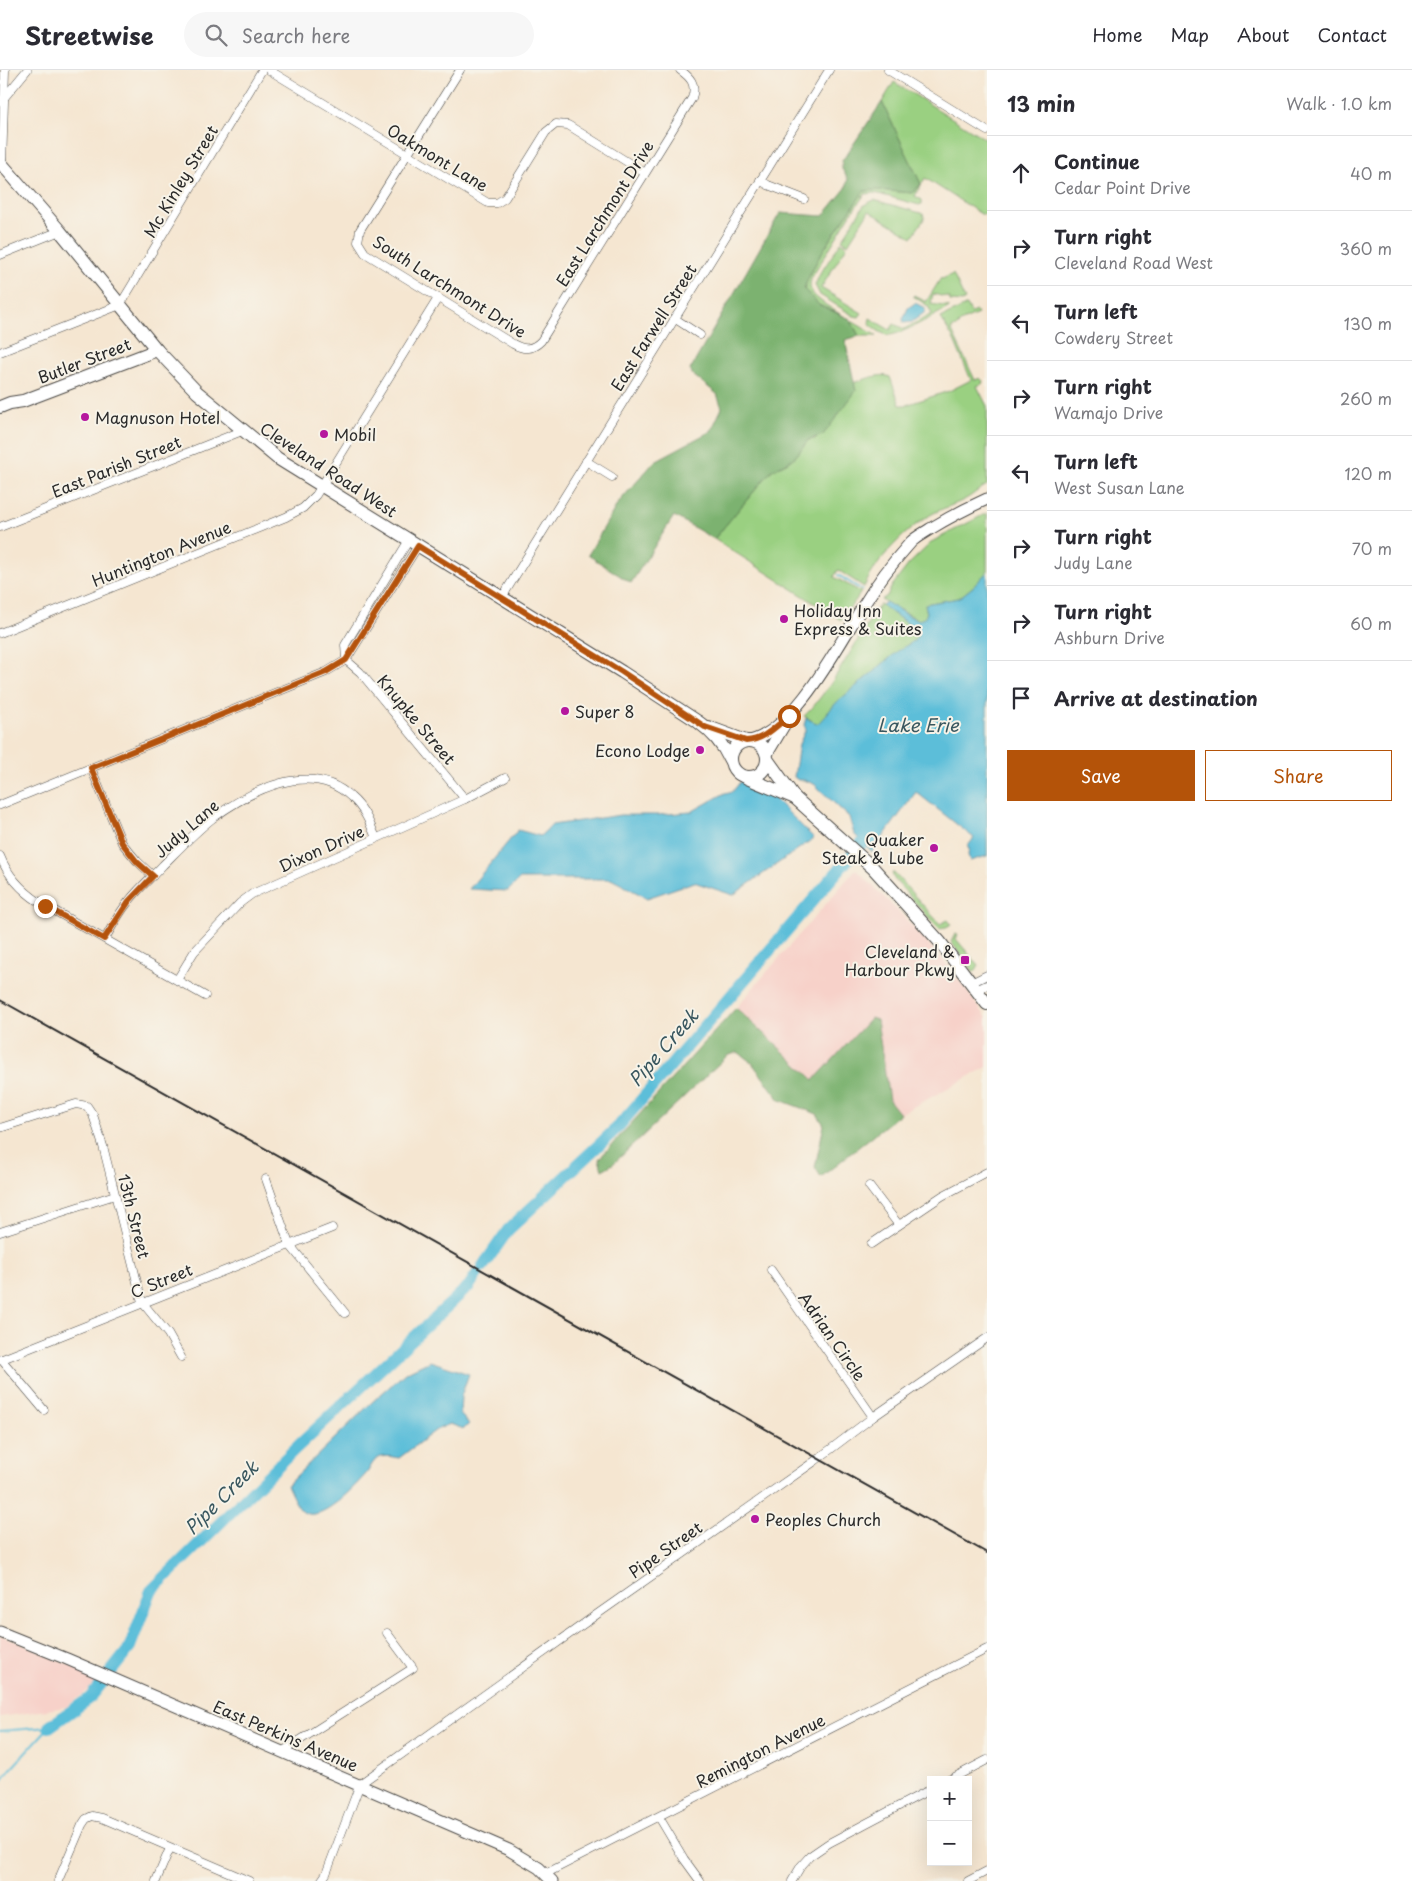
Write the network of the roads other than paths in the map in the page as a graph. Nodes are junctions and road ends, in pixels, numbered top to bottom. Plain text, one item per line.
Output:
1 (5, 70) edge
2 (27, 70) edge
3 (262, 70) edge
4 (269, 70) edge
5 (460, 70) edge
6 (680, 70) edge
7 (829, 70) edge
8 (888, 70) edge
9 (4, 98) junction
10 (987, 131) edge
11 (407, 155) junction
12 (1, 163) edge
13 (645, 173) junction
14 (760, 180) junction
15 (804, 200) dead end
16 (60, 231) junction
17 (0, 255) edge
18 (438, 298) junction
19 (120, 305) junction
20 (674, 318) junction
21 (700, 335) dead end
22 (529, 349) joint
23 (157, 350) junction
24 (0, 352) edge
25 (23, 401) junction
26 (0, 407) edge
27 (0, 415) edge
28 (242, 430) junction
29 (586, 460) junction
30 (612, 478) dead end
31 (322, 485) junction
32 (987, 499) edge
33 (0, 527) edge
34 (414, 543) junction
35 (501, 599) junction
36 (0, 633) edge
37 (346, 660) junction
38 (789, 716) junction
39 (705, 727) junction
40 (748, 741) junction
41 (767, 756) junction
42 (730, 760) junction
43 (91, 768) junction
44 (504, 778) dead end
45 (747, 778) junction
46 (795, 798) junction
47 (465, 799) junction
48 (0, 805) edge
49 (376, 838) junction
50 (0, 856) edge
51 (153, 876) junction
52 (104, 939) junction
53 (987, 975) edge
54 (177, 980) junction
55 (978, 986) edge
56 (205, 996) dead end
57 (987, 1004) edge
58 (0, 1128) edge
59 (987, 1172) edge
60 (266, 1179) dead end
61 (869, 1186) dead end
62 (115, 1195) junction
63 (898, 1224) junction
64 (332, 1228) dead end
65 (0, 1232) edge
66 (289, 1244) junction
67 (871, 1244) dead end
68 (771, 1270) dead end
69 (142, 1302) junction
70 (345, 1314) dead end
71 (987, 1338) edge
72 (181, 1357) dead end
73 (1, 1359) edge
74 (44, 1410) dead end
75 (873, 1418) junction
76 (0, 1632) edge
77 (387, 1633) dead end
78 (987, 1649) edge
79 (283, 1751) junction
80 (987, 1760) edge
81 (957, 1776) edge
82 (360, 1784) junction
83 (927, 1791) edge
84 (659, 1817) junction
85 (170, 1848) junction
86 (987, 1871) edge
87 (549, 1877) edge
88 (58, 1881) edge
89 (156, 1881) edge
90 (249, 1881) edge
91 (321, 1881) edge
92 (700, 1881) edge
93 (792, 1881) edge
94 (968, 1881) edge

1 - 9 street
2 - 9 street
3 - 19 street, Mc Kinley Street
4 - 11 street, Oakmont Lane
5 - 11 street
6 - 13 street, East Larchmont Drive
7 - 14 street, East Farwell Street
8 - 10 street
9 - 12 street
11 - 13 street, Oakmont Lane
11 - 18 street, South Larchmont Drive
12 - 16 main road, Cleveland Road West
13 - 22 street, East Larchmont Drive
14 - 15 street
14 - 20 street, East Farwell Street
16 - 17 street
16 - 19 main road, Cleveland Road West
18 - 22 street, South Larchmont Drive
18 - 31 street, Huntington Avenue
19 - 23 main road, Cleveland Road West
19 - 24 street
20 - 21 street
20 - 29 street, East Farwell Street
23 - 25 main road, Butler Street
23 - 28 main road, Cleveland Road West
25 - 26 main road, Butler Street
25 - 27 main road, Butler Street
28 - 31 main road, Cleveland Road West
28 - 33 street, East Parish Street
29 - 30 street
29 - 35 street, East Farwell Street
31 - 34 main road, Cleveland Road West
31 - 36 street, Huntington Avenue
32 - 38 main road
34 - 35 main road, Cleveland Road West
34 - 37 street
35 - 39 main road, Cleveland Road West
37 - 43 street
37 - 47 street, Knupke Street
38 - 40 main road
38 - 41 main road
39 - 40 main road, Cleveland Road West
39 - 42 main road, Cleveland Road West
40 - 41 main road
40 - 42 main road
41 - 45 main road
41 - 46 main road
42 - 45 main road
43 - 48 street
43 - 51 street
44 - 47 street, Dixon Drive
45 - 46 main road
46 - 55 main road
47 - 49 street, Dixon Drive
49 - 51 street, Judy Lane
49 - 54 street, Dixon Drive
50 - 52 street
51 - 52 street, Judy Lane
52 - 54 street
53 - 55 street
54 - 56 street
55 - 57 main road
58 - 62 street, 13th Street
59 - 63 street
60 - 66 street
61 - 63 street
62 - 65 street
62 - 69 street, 13th Street
63 - 67 street
64 - 66 street, C Street
66 - 69 street, C Street
66 - 70 street
68 - 75 street, Adrian Circle
69 - 72 street, 13th Street
69 - 73 street, C Street
71 - 75 street, Pipe Street
73 - 74 street
75 - 82 street, Pipe Street
76 - 79 main road, East Perkins Avenue
77 - 79 street
78 - 84 street, Remington Avenue
79 - 82 main road, East Perkins Avenue
80 - 81 street
82 - 87 main road, East Perkins Avenue
82 - 91 street
83 - 93 street
84 - 87 street, Remington Avenue
84 - 92 street
85 - 88 street
85 - 89 street
85 - 90 street
86 - 94 street

